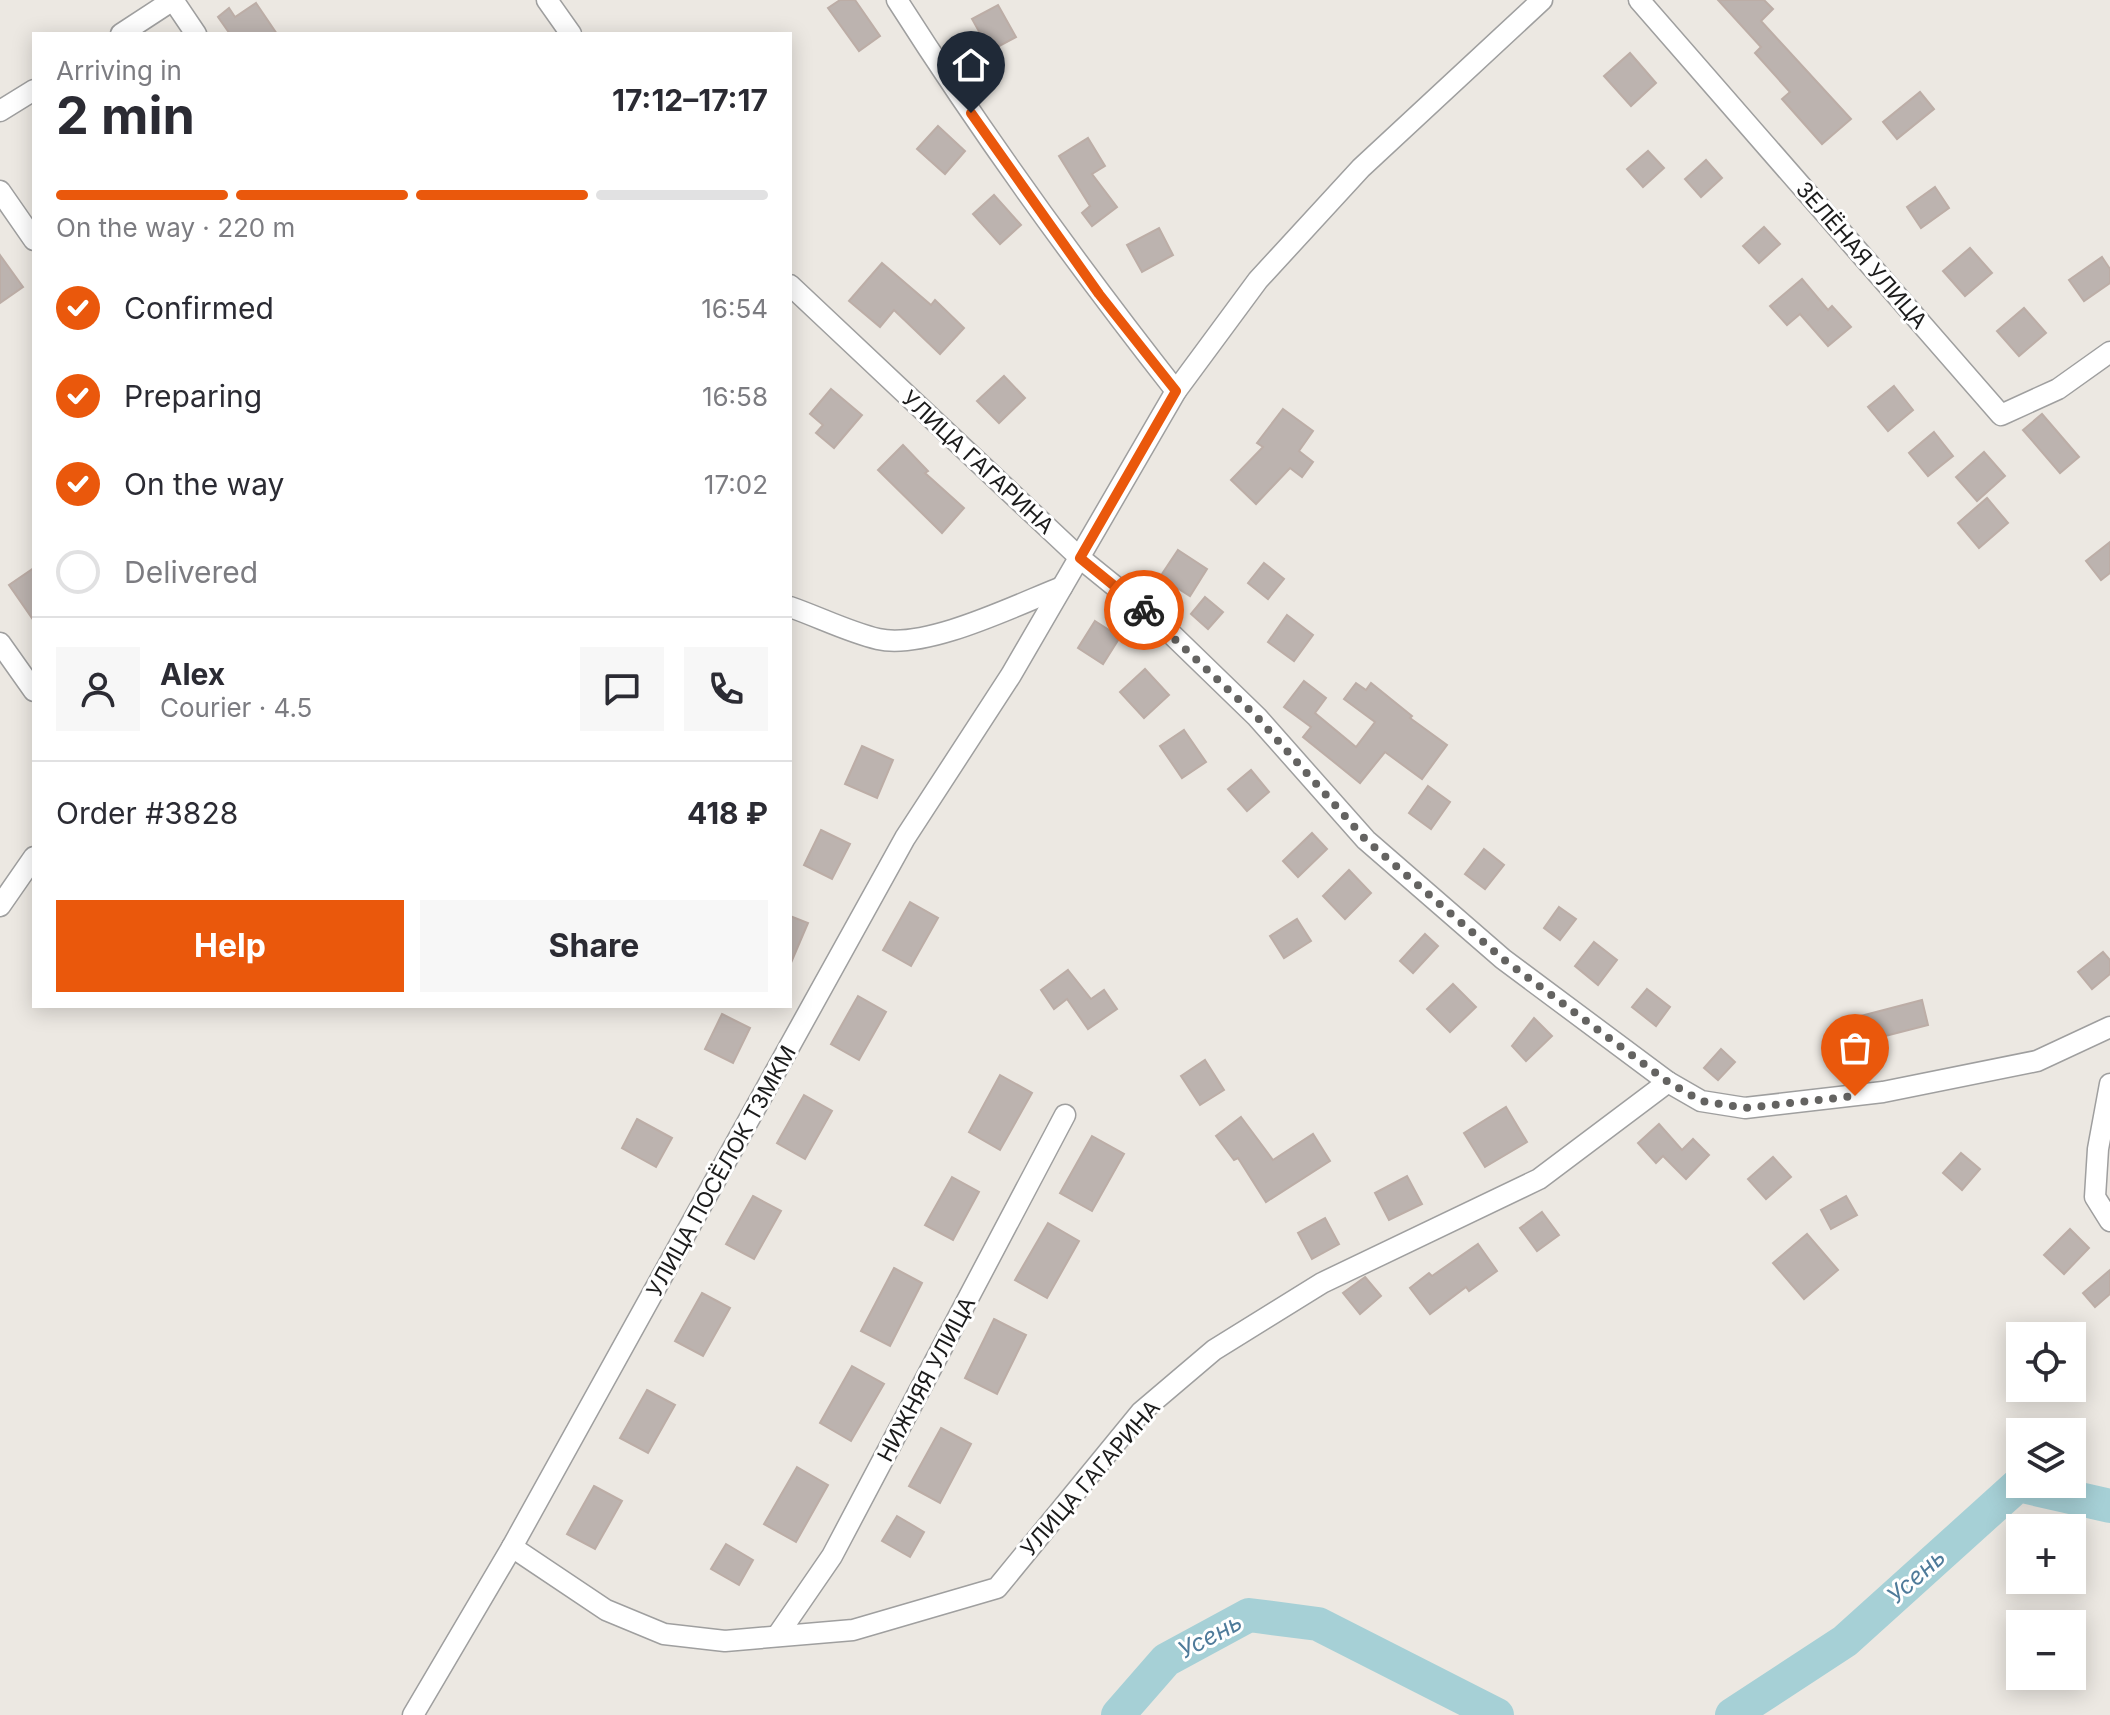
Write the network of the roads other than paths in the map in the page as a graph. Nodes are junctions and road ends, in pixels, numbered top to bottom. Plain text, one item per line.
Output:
1 (173, 0) edge
2 (547, 0) edge
3 (897, 0) edge
4 (1542, 0) edge
5 (1639, 0) edge
6 (124, 32) edge
7 (195, 32) edge
8 (570, 32) edge
9 (32, 91) edge
10 (0, 111) edge
11 (0, 191) edge
12 (32, 237) edge
13 (792, 287) edge
14 (2110, 352) edge
15 (1176, 391) junction
16 (1080, 558) junction
17 (1062, 587) junction
18 (792, 608) edge
19 (0, 643) edge
20 (32, 688) edge
21 (32, 860) edge
22 (0, 906) edge
23 (2110, 1027) edge
24 (1668, 1082) junction
25 (2110, 1084) edge
26 (1065, 1115) dead end
27 (2110, 1221) edge
28 (512, 1547) junction
29 (777, 1636) junction
30 (413, 1715) edge

1 - 6 street
1 - 7 street
2 - 8 street
3 - 15 street
4 - 15 street, УЛИЦА ПОСЁЛОК ТЗМКМ
5 - 14 street, ЗЕЛЁНАЯ УЛИЦА
9 - 10 street
11 - 12 street
13 - 16 street, УЛИЦА ГАГАРИНА
15 - 16 street, УЛИЦА ПОСЁЛОК ТЗМКМ
16 - 17 street, УЛИЦА ПОСЁЛОК ТЗМКМ
16 - 24 street, УЛИЦА ГАГАРИНА
17 - 18 street
17 - 28 street, УЛИЦА ПОСЁЛОК ТЗМКМ
19 - 20 street
21 - 22 street
23 - 24 street, УЛИЦА ГАГАРИНА
24 - 29 street, УЛИЦА ГАГАРИНА
25 - 27 street
26 - 29 street, НИЖНЯЯ УЛИЦА
28 - 29 street, УЛИЦА ГАГАРИНА
28 - 30 street, УЛИЦА ПОСЁЛОК ТЗМКМ

